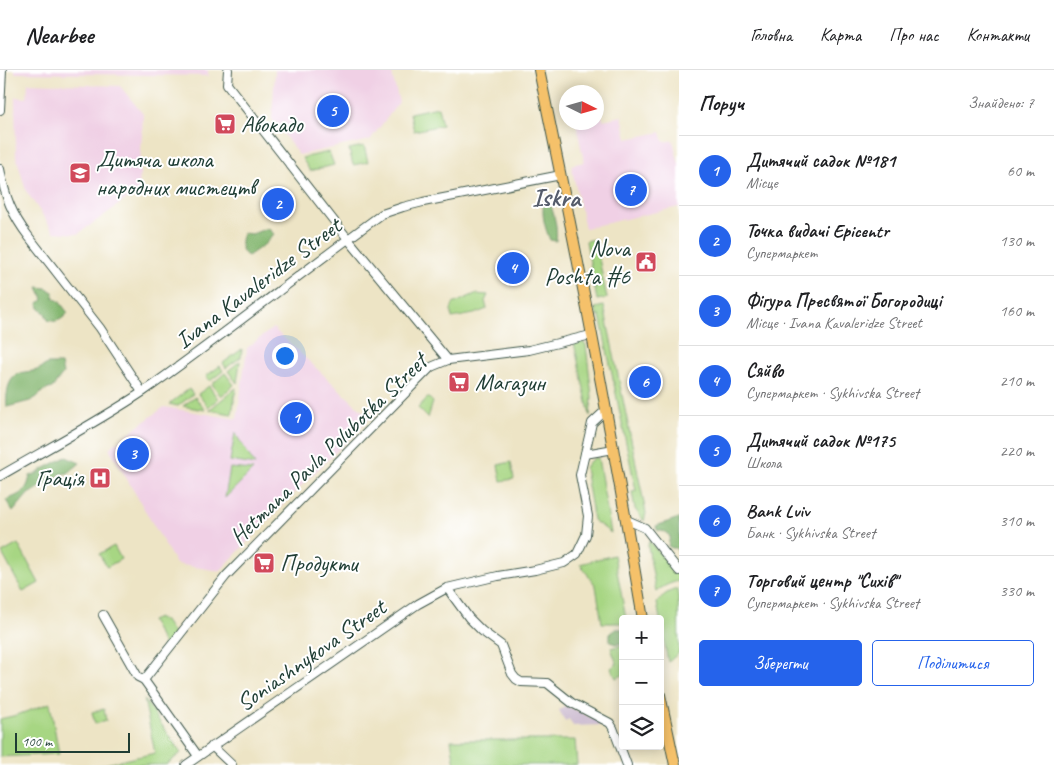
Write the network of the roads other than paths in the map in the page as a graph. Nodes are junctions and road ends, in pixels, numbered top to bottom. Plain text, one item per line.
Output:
1 (2, 70) edge
2 (228, 70) edge
3 (539, 70) edge
4 (0, 110) edge
5 (0, 169) edge
6 (561, 176) junction
7 (348, 239) junction
8 (591, 335) junction
9 (448, 360) junction
10 (142, 392) junction
11 (606, 410) junction
12 (614, 449) junction
13 (585, 454) junction
14 (0, 476) edge
15 (627, 520) junction
16 (679, 571) edge
17 (447, 588) junction
18 (103, 615) dead end
19 (642, 615) edge
20 (144, 680) junction
21 (662, 705) edge
22 (212, 746) junction
23 (198, 756) junction
24 (186, 765) edge
25 (232, 765) edge
26 (627, 765) edge
27 (675, 765) edge

1 - 4 street
2 - 7 street
3 - 6 main road
5 - 10 street
6 - 7 street, Ivana Kavaleridze Street
6 - 8 main road
7 - 9 street
7 - 10 street, Ivana Kavaleridze Street
8 - 9 street, Hetmana Pavla Polubotka Street
8 - 11 main road
9 - 20 street, Hetmana Pavla Polubotka Street
10 - 14 street, Ivana Kavaleridze Street
11 - 12 main road
11 - 13 street, Soniashnykova Street
12 - 13 street
12 - 15 main road
13 - 17 street, Soniashnykova Street
15 - 16 street
15 - 19 main road
17 - 22 street, Soniashnykova Street
17 - 26 street
18 - 20 street
20 - 23 street
21 - 27 main road
22 - 23 street, Soniashnykova Street
22 - 25 street
23 - 24 street

